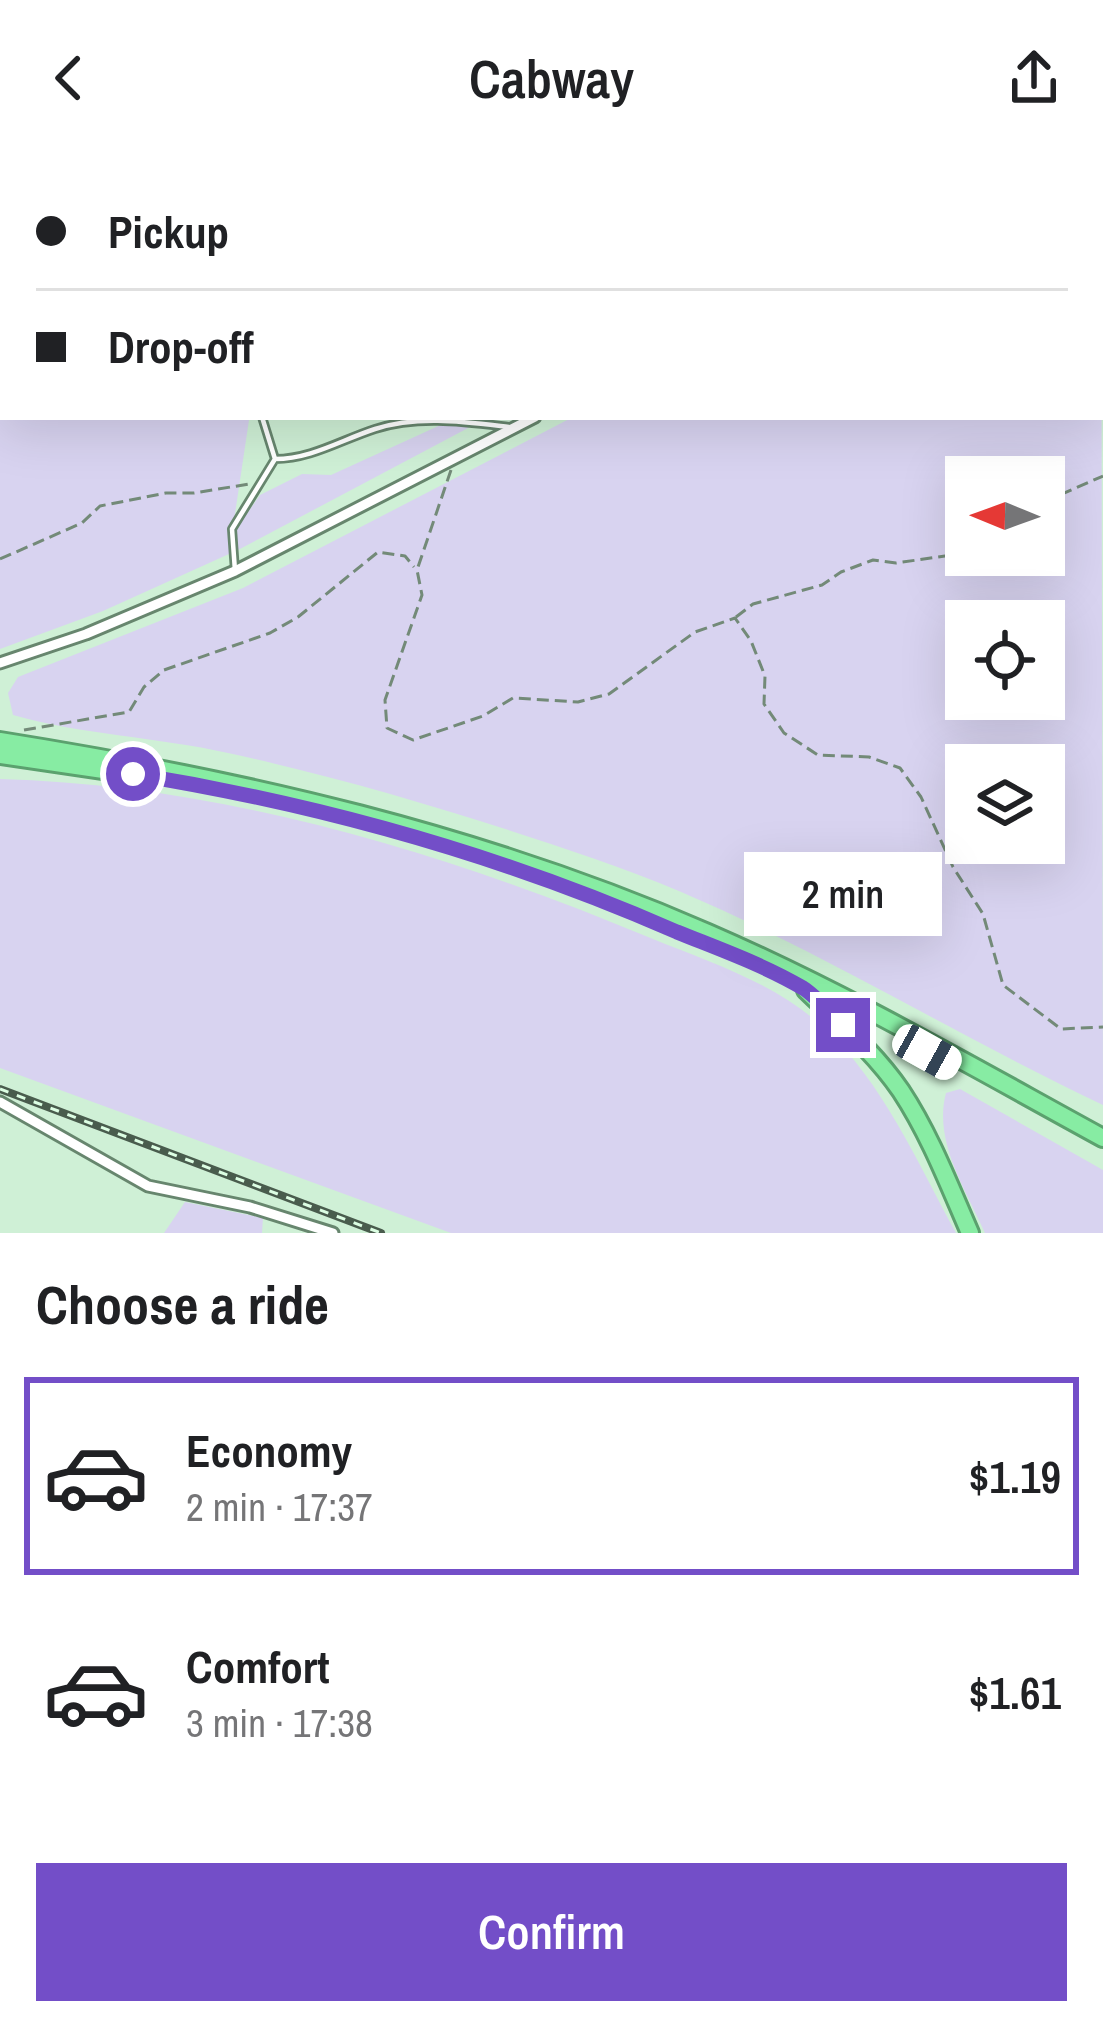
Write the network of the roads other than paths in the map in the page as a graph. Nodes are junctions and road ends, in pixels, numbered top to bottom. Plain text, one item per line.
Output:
1 (263, 420) edge
2 (530, 420) edge
3 (515, 428) junction
4 (275, 459) junction
5 (235, 571) junction
6 (0, 663) edge
7 (8, 736) edge
8 (0, 755) edge
9 (806, 990) junction
10 (0, 1102) edge
11 (1103, 1138) edge
12 (1103, 1149) edge
13 (333, 1233) edge
14 (970, 1233) edge

1 - 4 lane
2 - 3 street
3 - 4 lane
3 - 5 street
4 - 5 lane
5 - 6 street
7 - 11 highway
8 - 9 highway
9 - 12 highway
9 - 14 highway
10 - 13 street

